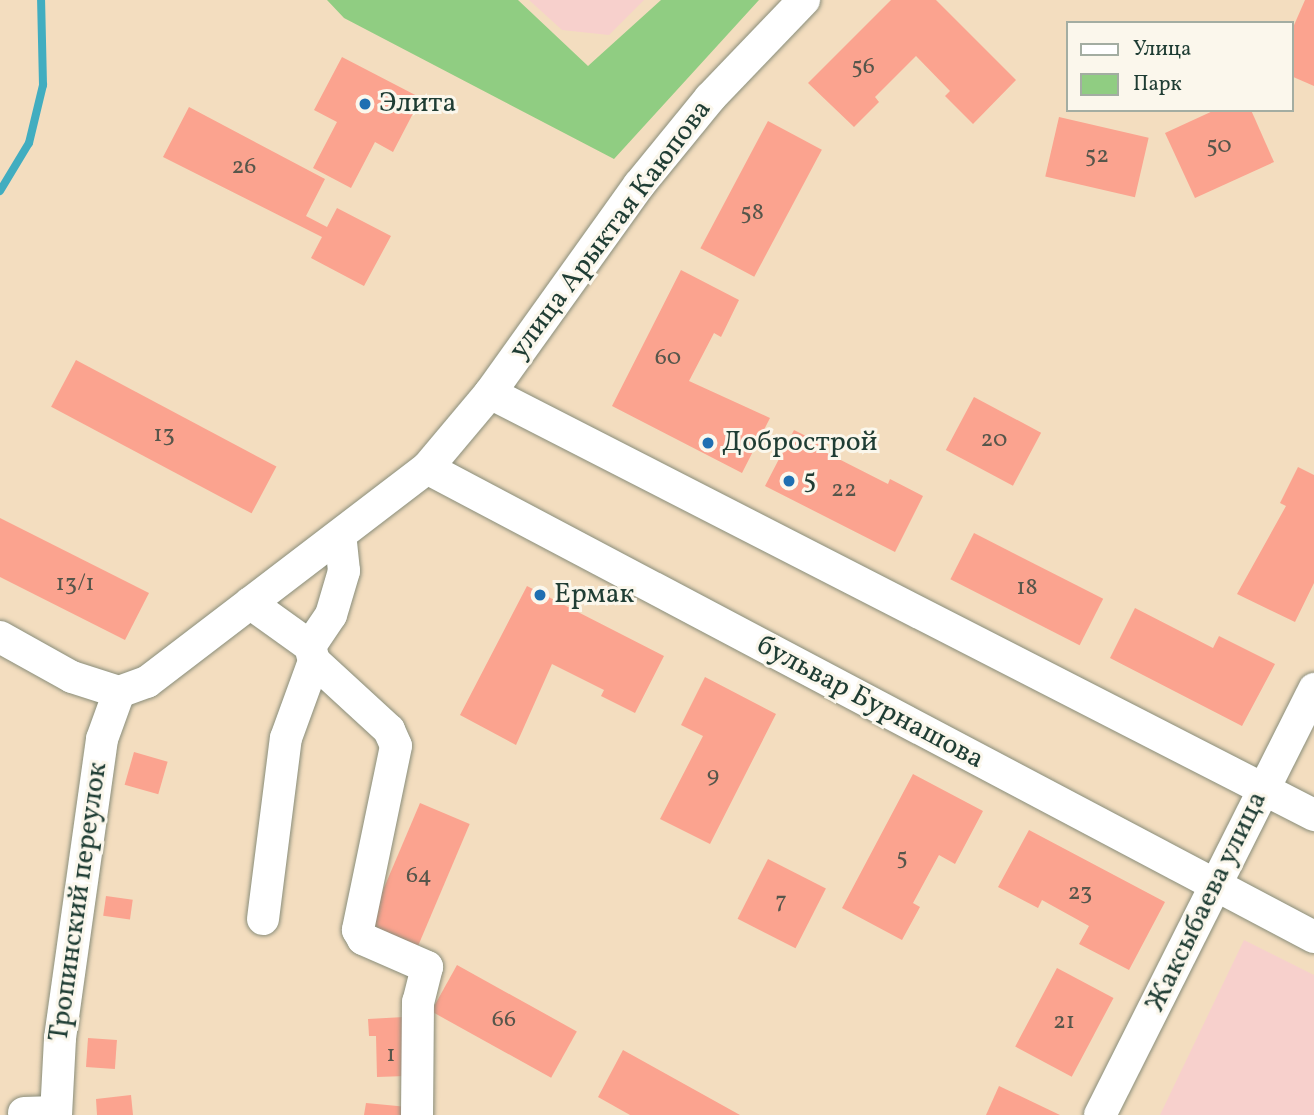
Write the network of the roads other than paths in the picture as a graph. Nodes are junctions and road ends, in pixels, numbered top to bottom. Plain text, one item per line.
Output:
1 (804, 0) edge
2 (490, 393) junction
3 (427, 468) junction
4 (340, 535) junction
5 (250, 603) junction
6 (0, 637) edge
7 (312, 653) junction
8 (1314, 689) edge
9 (119, 692) junction
10 (1263, 790) junction
11 (1314, 815) edge
12 (1216, 886) junction
13 (263, 919) dead end
14 (1314, 937) edge
15 (24, 1113) dead end
16 (56, 1113) edge
17 (417, 1115) edge
18 (1101, 1115) edge

1 - 2 street, улица Арыктая Каюпова
2 - 3 street, улица Арыктая Каюпова
2 - 10 street
3 - 4 street, улица Арыктая Каюпова
3 - 12 street, бульвар Бурнашова
4 - 5 street, улица Арыктая Каюпова
4 - 7 street
5 - 7 street
5 - 9 street, улица Арыктая Каюпова
6 - 9 street
7 - 13 street
7 - 17 street
8 - 10 street, Жаксыбаева улица
9 - 16 street, Тропинский переулок
10 - 11 street
10 - 12 street, Жаксыбаева улица
12 - 14 street, бульвар Бурнашова
12 - 18 street, Жаксыбаева улица
15 - 16 street

